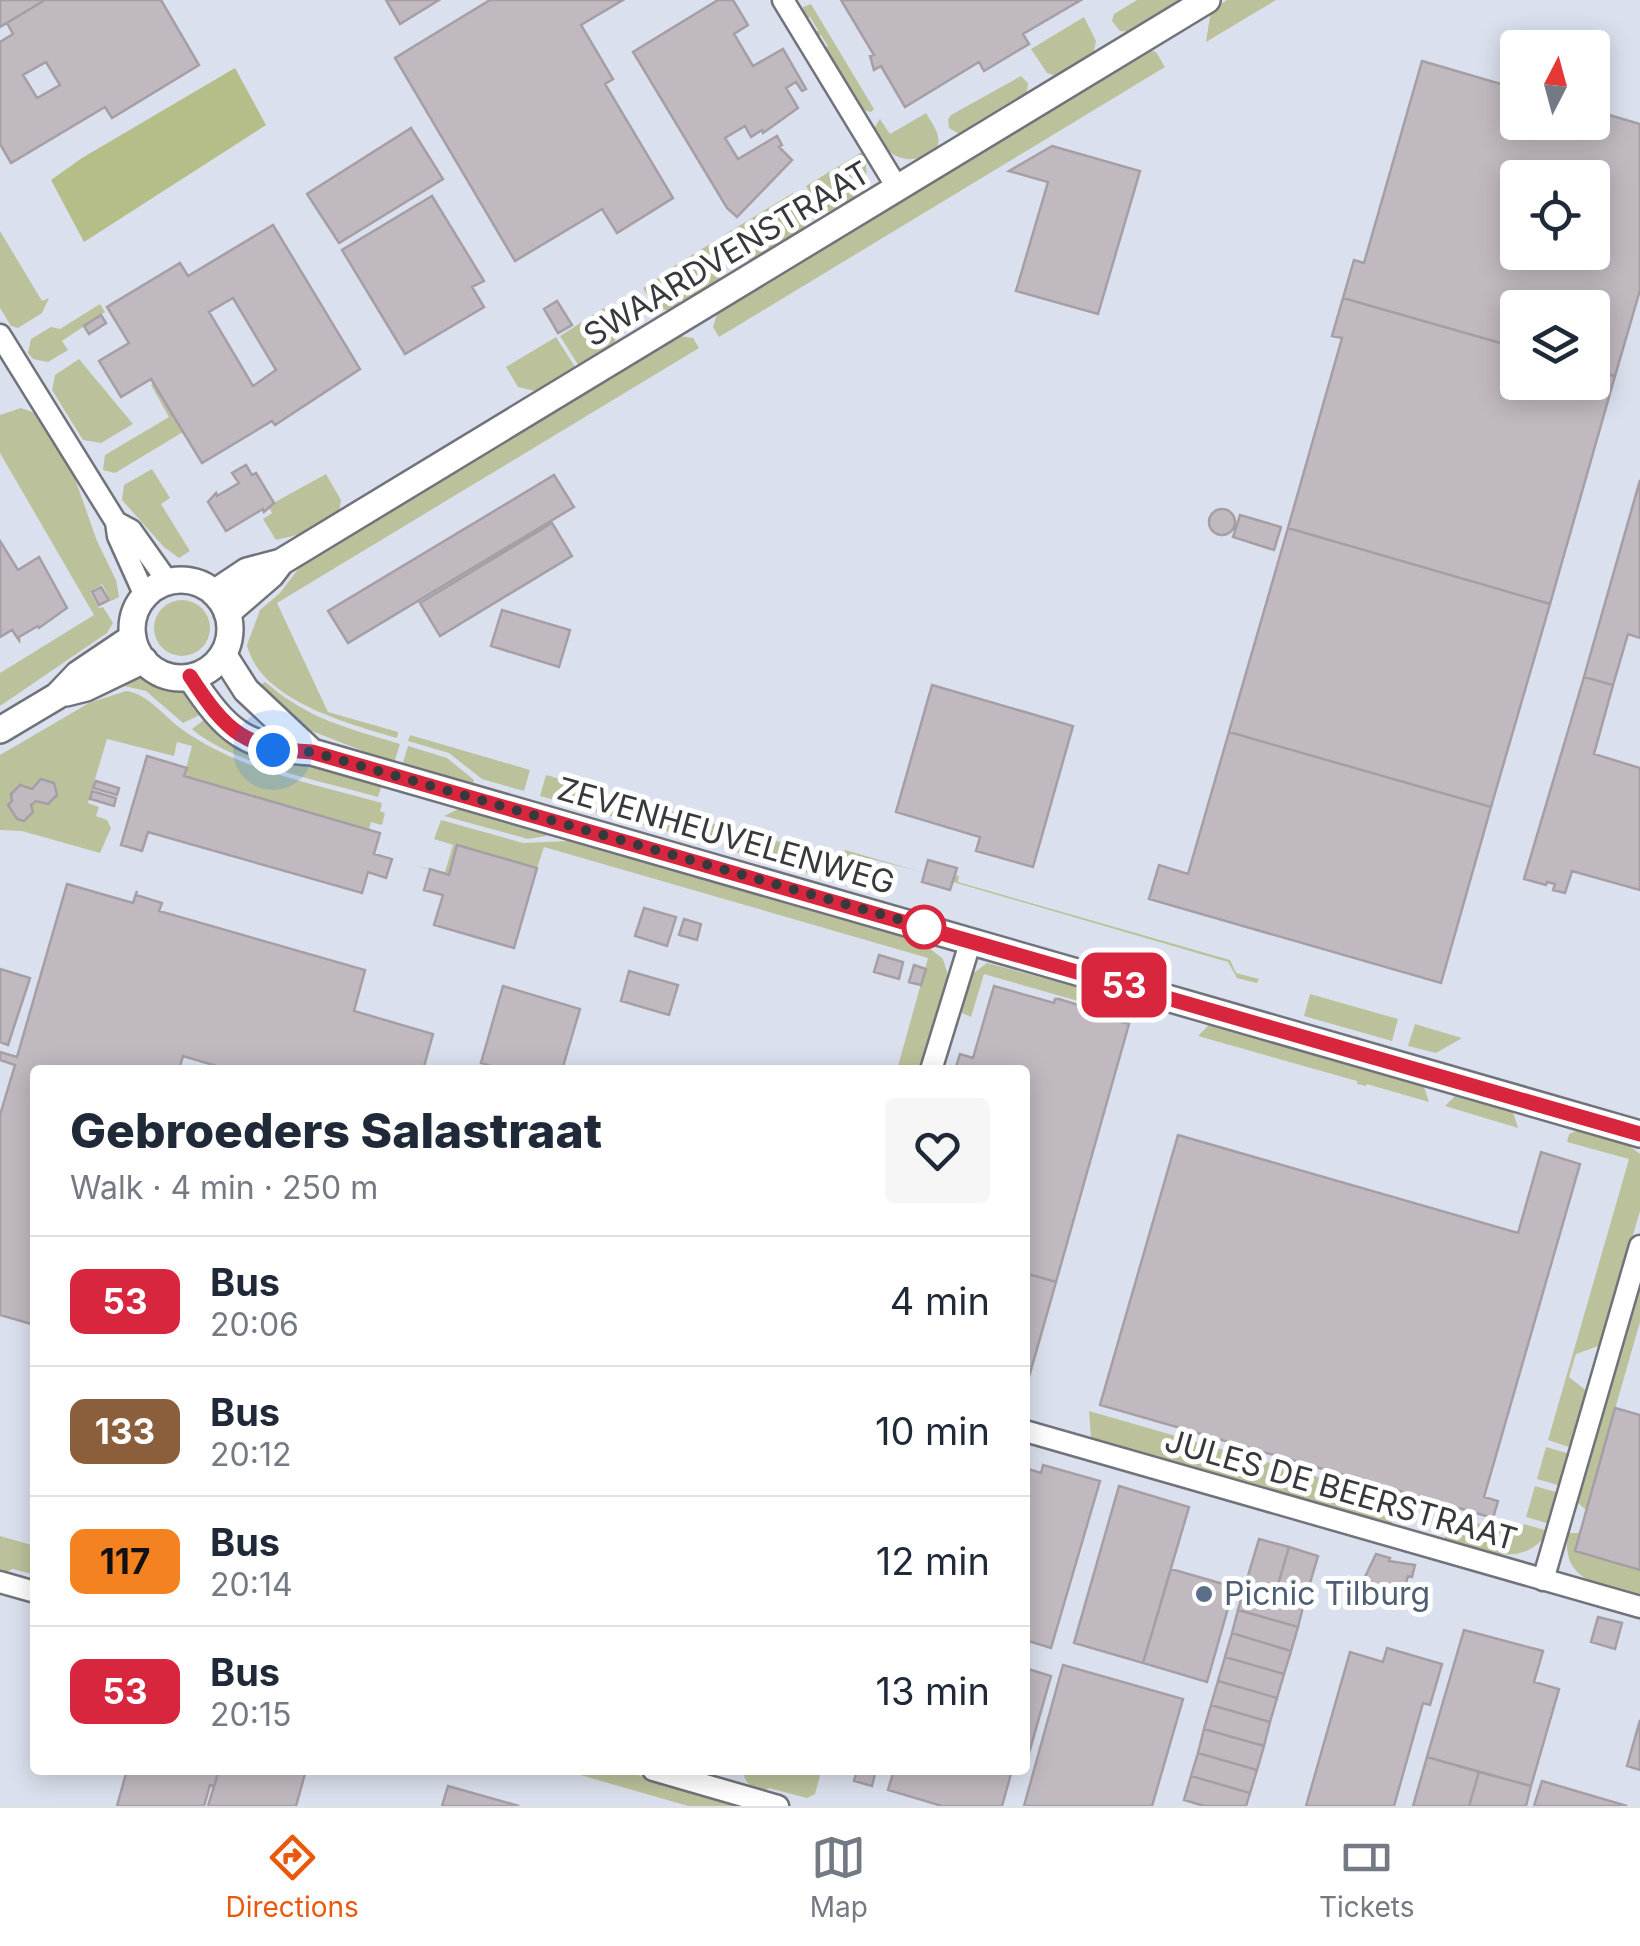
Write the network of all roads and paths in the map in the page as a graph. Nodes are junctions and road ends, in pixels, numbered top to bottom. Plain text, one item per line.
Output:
1 (783, 0) edge
2 (1207, 0) edge
3 (898, 188) junction
4 (0, 334) edge
5 (116, 522) junction
6 (168, 582) junction
7 (145, 596) junction
8 (221, 603) junction
9 (138, 649) junction
10 (223, 654) junction
11 (190, 676) junction
12 (0, 730) edge
13 (312, 752) junction
14 (971, 940) junction
15 (934, 1065) edge
16 (1640, 1134) edge
17 (1640, 1246) edge
18 (1030, 1432) edge
19 (1543, 1580) junction
20 (0, 1582) edge
21 (30, 1591) edge
22 (1640, 1607) edge
23 (689, 1775) edge
24 (718, 1779) edge
25 (778, 1806) edge

1 - 3 street
2 - 3 street, SWAARDVENSTRAAT
3 - 8 street, SWAARDVENSTRAAT
4 - 5 street
5 - 6 street
5 - 7 street
6 - 7 street
6 - 8 street
7 - 9 street
8 - 10 street
9 - 11 street
9 - 12 street
10 - 11 street
10 - 13 street, ZEVENHEUVELENWEG
11 - 13 street, ZEVENHEUVELENWEG
13 - 14 street, ZEVENHEUVELENWEG
14 - 15 street
14 - 16 street, ZEVENHEUVELENWEG
17 - 19 street
18 - 19 street, JULES DE BEERSTRAAT
19 - 22 street, JULES DE BEERSTRAAT
20 - 21 street
23 - 24 street
24 - 25 street

